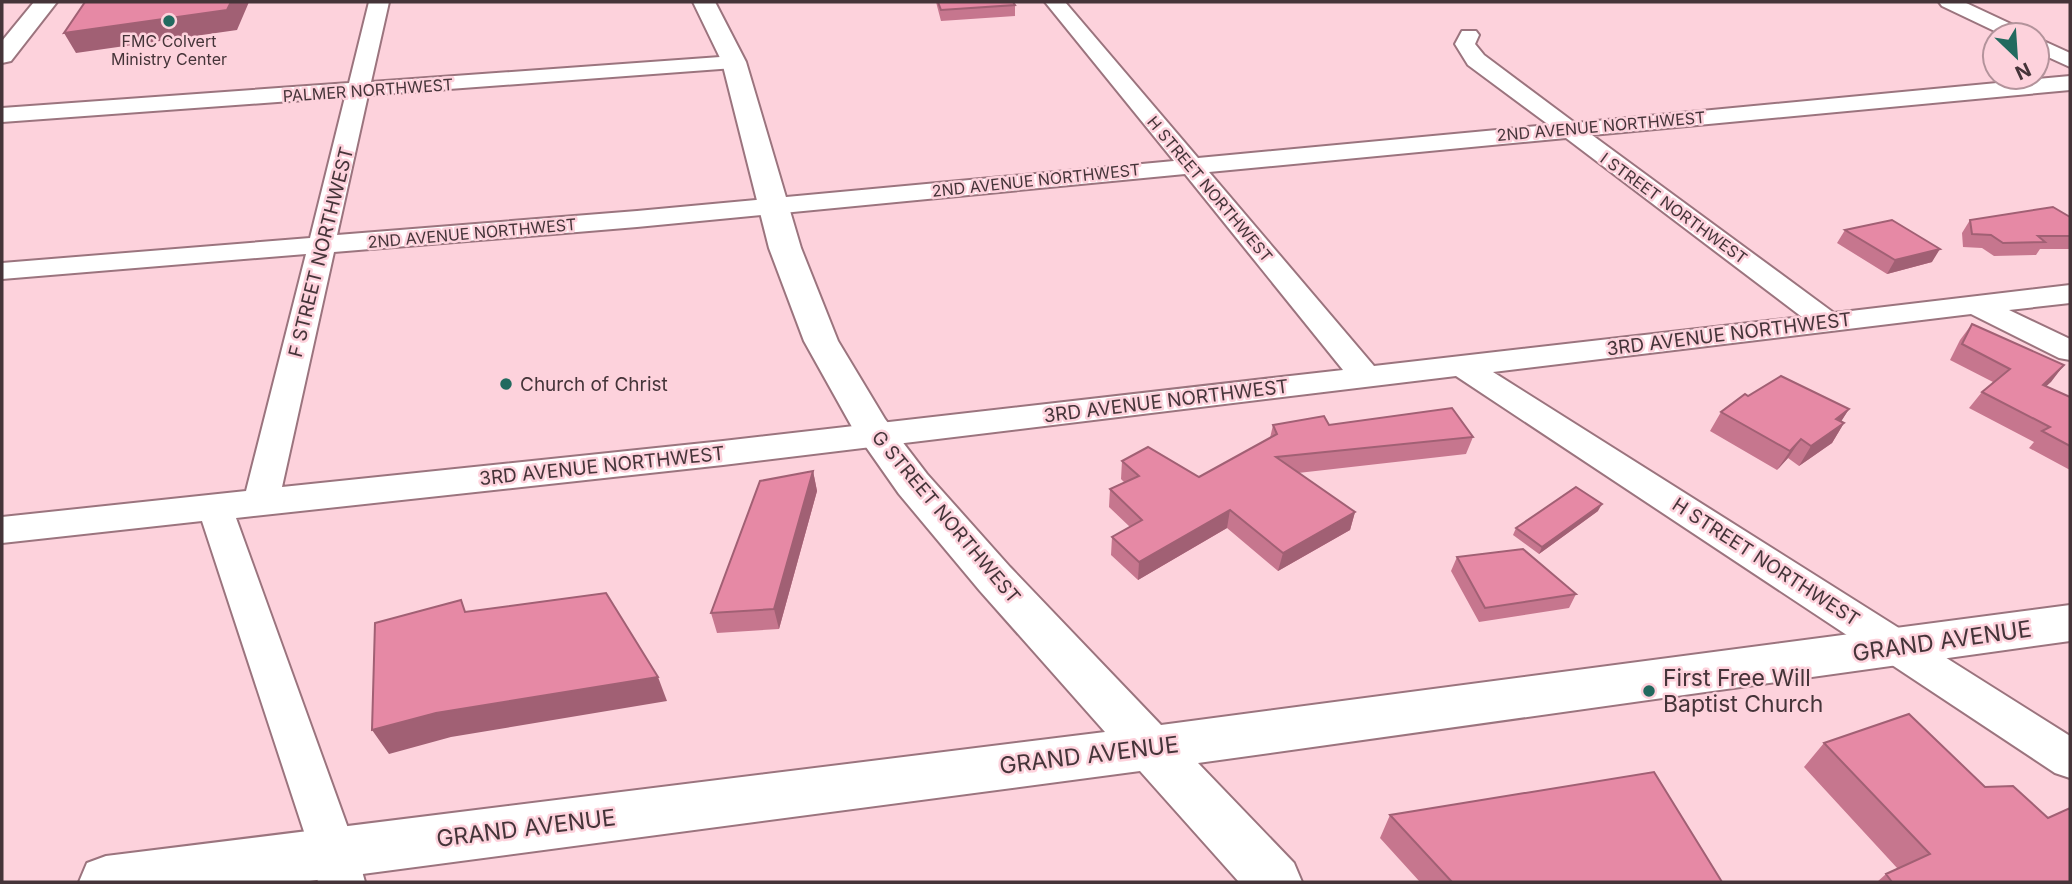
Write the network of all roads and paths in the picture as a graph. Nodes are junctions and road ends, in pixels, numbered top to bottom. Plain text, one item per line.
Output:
1 (46, 2) edge
2 (379, 2) edge
3 (704, 2) edge
4 (1055, 2) edge
5 (1949, 2) edge
6 (1989, 21) edge
7 (1469, 35) dead end
8 (2051, 51) edge
9 (2, 56) edge
10 (2070, 61) edge
11 (734, 62) junction
12 (2070, 83) edge
13 (360, 90) junction
14 (2, 115) edge
15 (1567, 130) junction
16 (1190, 165) junction
17 (773, 206) junction
18 (323, 245) junction
19 (2, 271) edge
20 (2070, 294) edge
21 (1975, 305) junction
22 (1829, 323) junction
23 (2070, 351) edge
24 (1462, 366) junction
25 (1366, 377) junction
26 (877, 435) junction
27 (261, 503) junction
28 (215, 507) junction
29 (2, 530) edge
30 (2070, 623) edge
31 (1898, 647) junction
32 (1149, 748) junction
33 (2070, 759) edge
34 (337, 867) edge
35 (106, 882) edge
36 (1275, 882) edge

1 - 9 street
2 - 13 street, F STREET NORTHWEST
3 - 11 street, G STREET NORTHWEST
4 - 16 street, H STREET NORTHWEST
5 - 6 street
7 - 15 street, I STREET NORTHWEST
8 - 10 street
11 - 13 street, PALMER NORTHWEST
11 - 17 street, G STREET NORTHWEST
12 - 15 street, 2ND AVENUE NORTHWEST
13 - 14 street, PALMER NORTHWEST
13 - 18 street, F STREET NORTHWEST
15 - 16 street, 2ND AVENUE NORTHWEST
15 - 22 street, I STREET NORTHWEST
16 - 17 street, 2ND AVENUE NORTHWEST
16 - 25 street, H STREET NORTHWEST
17 - 18 street, 2ND AVENUE NORTHWEST
17 - 26 street, G STREET NORTHWEST
18 - 19 street, 2ND AVENUE NORTHWEST
18 - 27 street, F STREET NORTHWEST
20 - 21 street, 3RD AVENUE NORTHWEST
21 - 22 street, 3RD AVENUE NORTHWEST
21 - 23 street
22 - 24 street, 3RD AVENUE NORTHWEST
24 - 25 street, 3RD AVENUE NORTHWEST
24 - 31 street, H STREET NORTHWEST
25 - 26 street, 3RD AVENUE NORTHWEST
26 - 27 street, 3RD AVENUE NORTHWEST
26 - 32 street, G STREET NORTHWEST
27 - 28 street, 3RD AVENUE NORTHWEST
28 - 29 street
28 - 34 street
30 - 31 street, GRAND AVENUE
31 - 32 street, GRAND AVENUE
31 - 33 street, H STREET NORTHWEST
32 - 34 street, GRAND AVENUE
32 - 36 street, G STREET NORTHWEST
34 - 35 street, GRAND AVENUE

